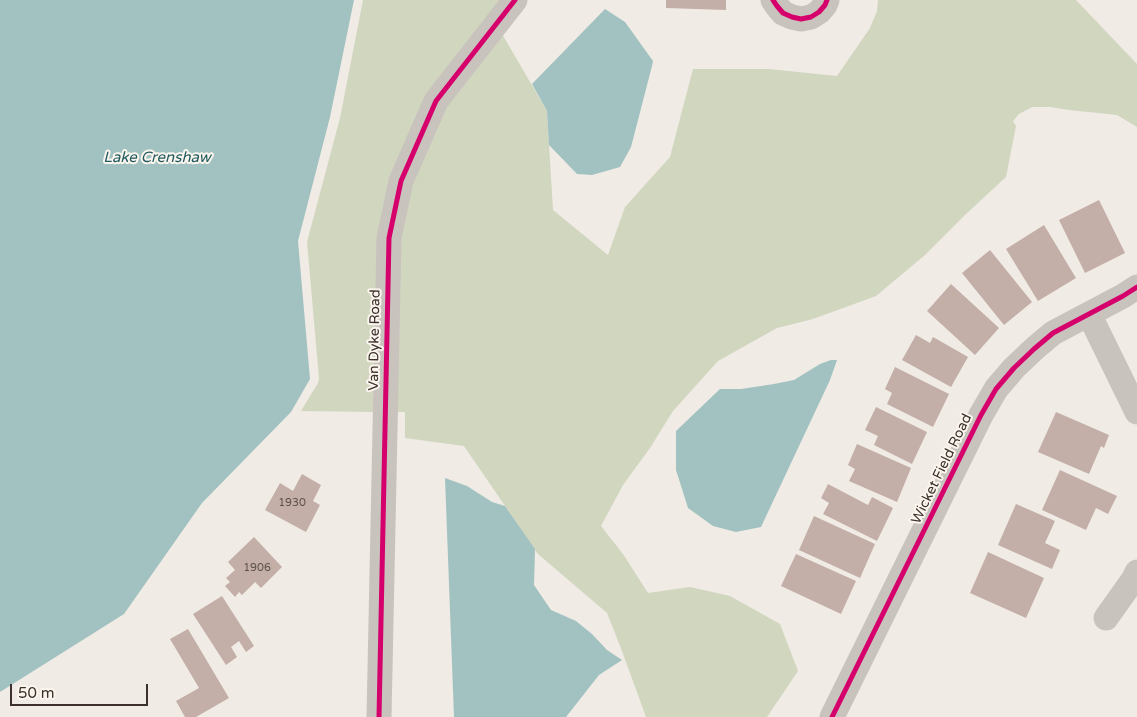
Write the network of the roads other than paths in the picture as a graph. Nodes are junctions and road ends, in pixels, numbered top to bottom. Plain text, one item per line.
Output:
1 (515, 0) edge
2 (774, 0) edge
3 (827, 0) edge
4 (1137, 287) edge
5 (1089, 314) junction
6 (1137, 412) edge
7 (1137, 572) edge
8 (1106, 618) dead end
9 (379, 717) edge
10 (832, 717) edge

1 - 9 street, Van Dyke Road
2 - 3 street
4 - 5 street, Wicket Field Road
5 - 6 street
5 - 10 street, Wicket Field Road
7 - 8 street

